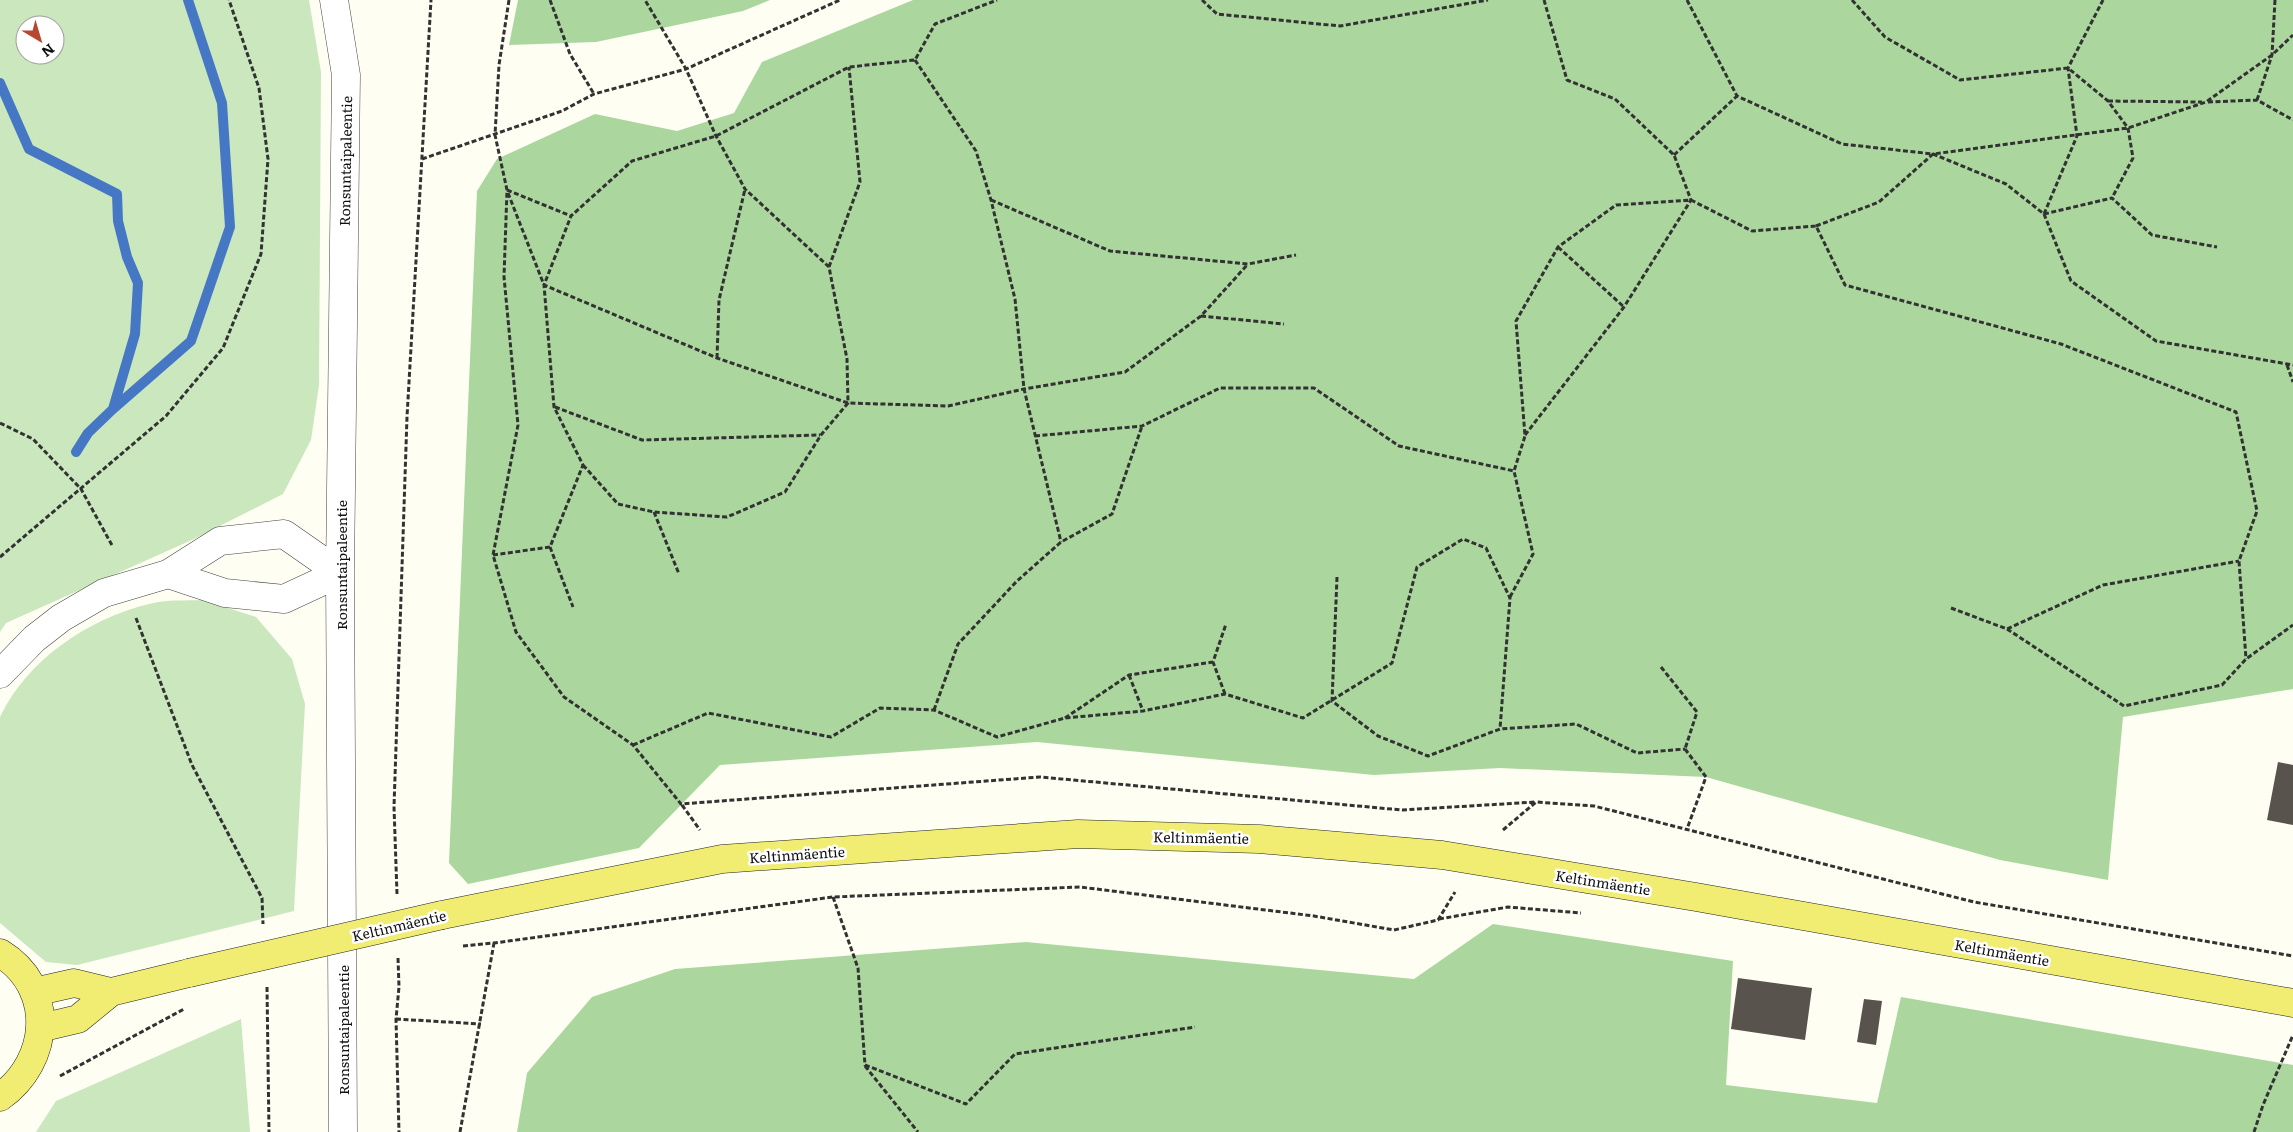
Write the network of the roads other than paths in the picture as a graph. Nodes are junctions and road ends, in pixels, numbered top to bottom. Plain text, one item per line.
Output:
1 (334, 0) edge
2 (340, 573) junction
3 (168, 574) junction
4 (0, 674) edge
5 (0, 953) edge
6 (34, 992) junction
7 (111, 992) junction
8 (2293, 1003) edge
9 (40, 1028) junction
10 (0, 1097) edge
11 (344, 1132) edge

1 - 2 street, Ronsuntaipaleentie
2 - 3 street
2 - 3 street
2 - 11 street, Ronsuntaipaleentie
3 - 4 street
5 - 6 main road
6 - 7 main road, Keltinmäentie
6 - 9 main road
7 - 8 main road, Keltinmäentie, bridge
7 - 9 main road, Keltinmäentie
9 - 10 main road

